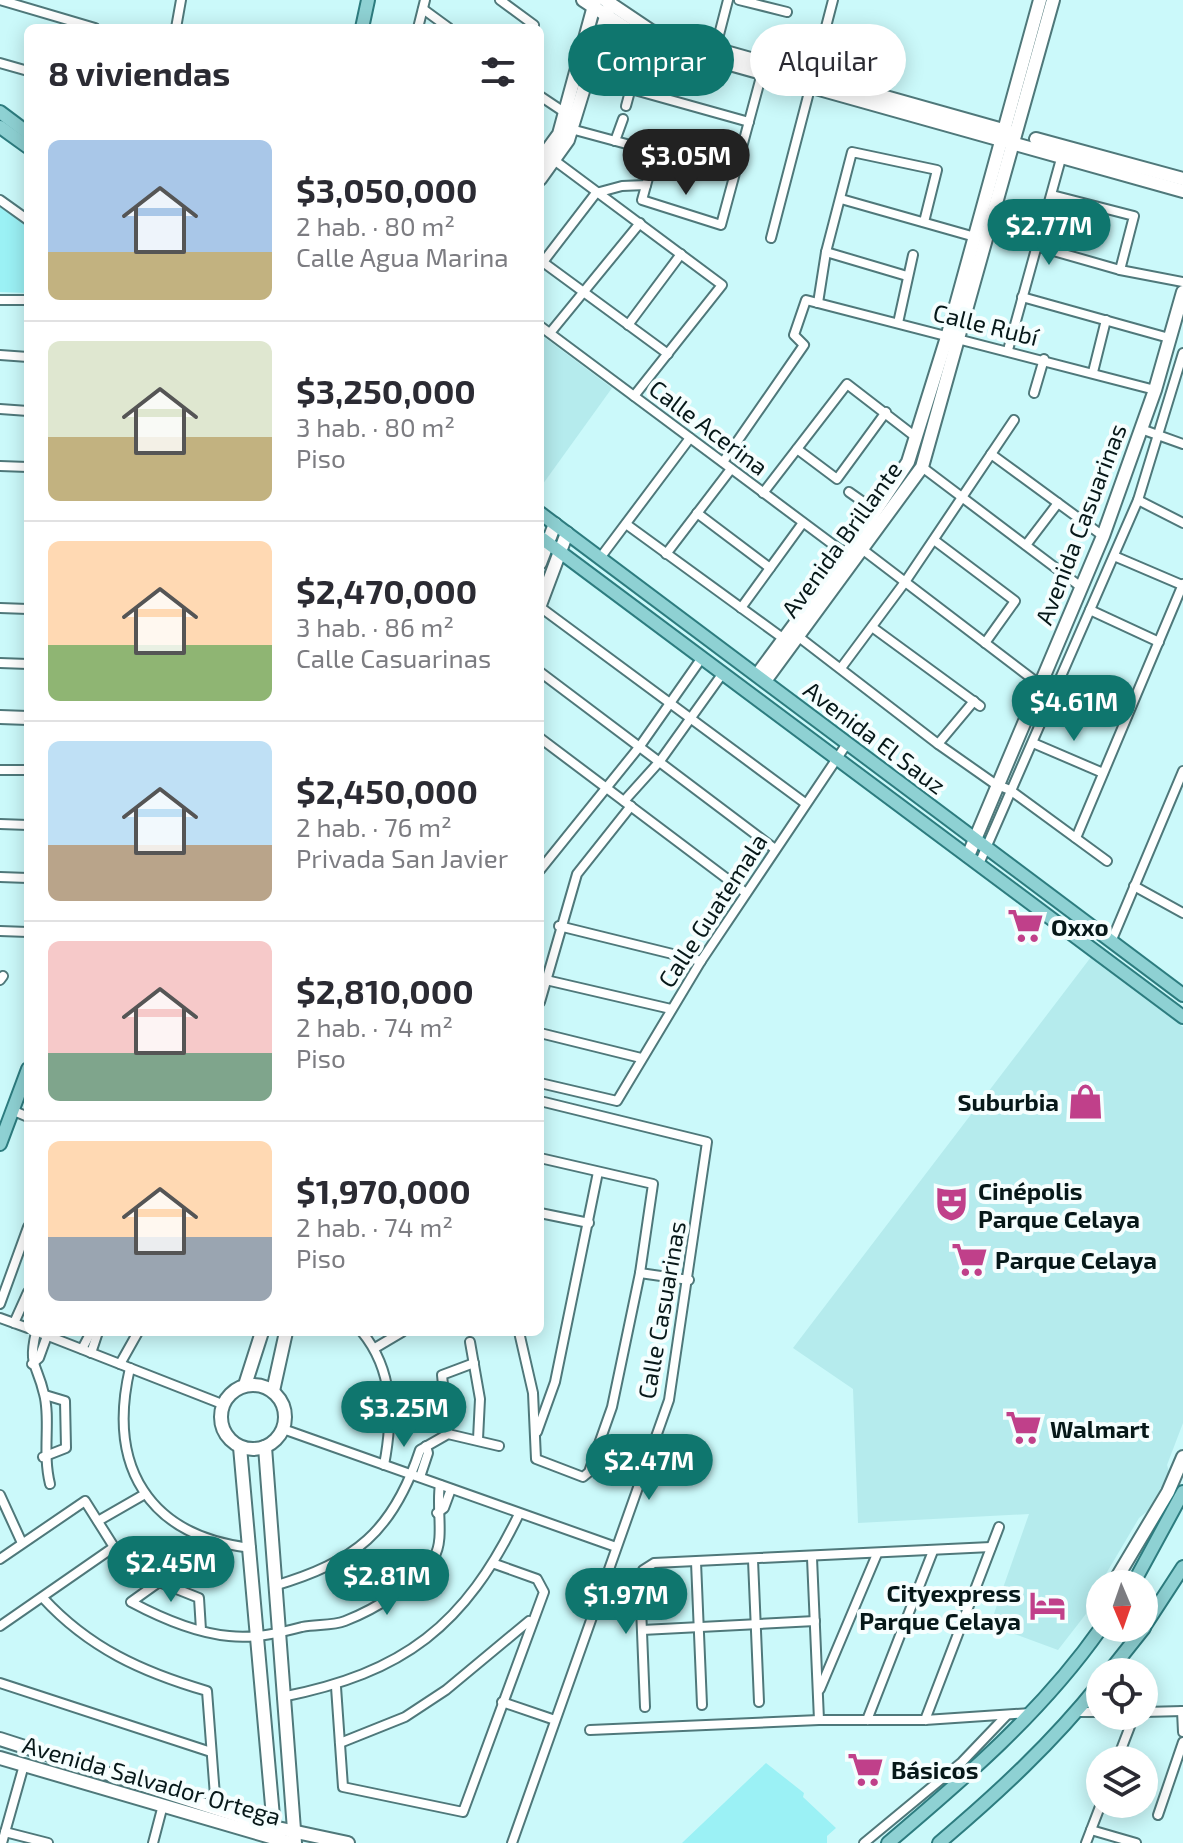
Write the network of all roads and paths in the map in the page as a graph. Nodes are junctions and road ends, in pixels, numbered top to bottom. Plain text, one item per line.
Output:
1 (0, 0) edge
2 (181, 0) edge
3 (368, 0) edge
4 (500, 0) edge
5 (728, 0) edge
6 (739, 0) edge
7 (833, 0) edge
8 (1040, 0) edge
9 (1053, 0) edge
10 (590, 2) edge
11 (424, 4) edge
12 (610, 5) edge
13 (778, 5) edge
14 (787, 12) dead end
15 (536, 13) dead end
16 (81, 24) edge
17 (177, 24) edge
18 (363, 24) edge
19 (419, 24) edge
20 (445, 24) edge
21 (529, 24) edge
22 (534, 24) edge
23 (586, 24) edge
24 (602, 24) edge
25 (628, 24) edge
26 (640, 24) edge
27 (722, 24) edge
28 (826, 24) edge
29 (0, 63) edge
30 (24, 70) edge
31 (573, 96) edge
32 (575, 96) edge
33 (629, 96) edge
34 (656, 96) edge
35 (756, 96) edge
36 (806, 96) edge
37 (862, 96) edge
38 (544, 99) edge
39 (626, 106) dead end
40 (0, 112) edge
41 (564, 112) junction
42 (623, 119) dead end
43 (749, 122) junction
44 (0, 127) edge
45 (571, 129) junction
46 (24, 130) edge
47 (1009, 136) junction
48 (615, 141) junction
49 (24, 144) edge
50 (655, 153) junction
51 (544, 155) edge
52 (1062, 155) junction
53 (554, 160) junction
54 (734, 173) junction
55 (544, 174) edge
56 (1183, 179) edge
57 (646, 185) junction
58 (1183, 191) edge
59 (596, 193) junction
60 (1052, 195) junction
61 (841, 199) junction
62 (0, 200) edge
63 (24, 217) edge
64 (924, 222) junction
65 (640, 223) junction
66 (981, 235) junction
67 (771, 238) dead end
68 (1036, 247) junction
69 (826, 252) junction
70 (681, 254) junction
71 (913, 255) dead end
72 (544, 258) edge
73 (544, 263) edge
74 (1120, 270) junction
75 (907, 276) junction
76 (1183, 282) edge
77 (1183, 292) edge
78 (584, 293) junction
79 (1022, 297) junction
80 (0, 300) edge
81 (24, 300) edge
82 (818, 303) junction
83 (1106, 320) junction
84 (898, 323) junction
85 (628, 325) junction
86 (544, 329) edge
87 (550, 333) junction
88 (953, 335) junction
89 (1169, 338) junction
90 (1008, 350) junction
91 (1183, 353) edge
92 (668, 354) junction
93 (0, 355) edge
94 (24, 357) edge
95 (1044, 359) junction
96 (1093, 372) junction
97 (1155, 390) junction
98 (1034, 393) dead end
99 (634, 396) junction
100 (0, 409) edge
101 (24, 411) edge
102 (886, 412) junction
103 (1014, 420) dead end
104 (1141, 429) junction
105 (1161, 435) junction
106 (690, 438) junction
107 (917, 438) junction
108 (1183, 444) edge
109 (797, 449) junction
110 (991, 454) junction
111 (723, 462) junction
112 (0, 466) edge
113 (24, 467) edge
114 (922, 467) junction
115 (731, 469) junction
116 (849, 492) dead end
117 (763, 493) junction
118 (962, 497) junction
119 (1138, 500) junction
120 (1058, 503) junction
121 (876, 511) junction
122 (697, 513) junction
123 (544, 516) edge
124 (1183, 523) edge
125 (555, 524) junction
126 (626, 524) junction
127 (802, 524) junction
128 (567, 533) junction
129 (1103, 536) junction
130 (544, 540) edge
131 (934, 540) junction
132 (1026, 545) junction
133 (559, 552) junction
134 (854, 552) junction
135 (666, 554) junction
136 (1114, 556) junction
137 (600, 558) junction
138 (1090, 566) junction
139 (770, 568) junction
140 (1106, 573) junction
141 (905, 582) junction
142 (1183, 584) edge
143 (1081, 587) junction
144 (544, 595) edge
145 (0, 608) edge
146 (741, 608) junction
147 (24, 609) edge
148 (544, 609) edge
149 (1090, 610) junction
150 (872, 627) junction
151 (791, 635) junction
152 (1159, 642) junction
153 (985, 643) junction
154 (701, 659) junction
155 (0, 663) edge
156 (24, 664) edge
157 (841, 668) junction
158 (723, 673) junction
159 (544, 675) edge
160 (761, 678) junction
161 (1039, 684) junction
162 (1057, 687) junction
163 (671, 702) junction
164 (1127, 716) junction
165 (0, 717) edge
166 (691, 717) junction
167 (24, 718) edge
168 (544, 741) edge
169 (1033, 743) junction
170 (938, 744) junction
171 (846, 745) junction
172 (640, 746) junction
173 (837, 758) junction
174 (660, 761) junction
175 (0, 770) edge
176 (24, 770) edge
177 (1183, 771) edge
178 (1103, 773) junction
179 (995, 784) junction
180 (605, 786) junction
181 (1010, 790) junction
182 (1179, 790) edge
183 (627, 803) junction
184 (805, 803) junction
185 (0, 824) edge
186 (24, 825) edge
187 (973, 838) junction
188 (1076, 838) junction
189 (985, 846) junction
190 (775, 849) junction
191 (973, 860) junction
192 (1107, 861) dead end
193 (544, 863) edge
194 (0, 877) edge
195 (24, 878) edge
196 (1134, 886) junction
197 (746, 893) junction
198 (1183, 913) edge
199 (559, 926) junction
200 (0, 931) edge
201 (24, 932) edge
202 (1115, 945) junction
203 (701, 961) junction
204 (1108, 962) junction
205 (546, 980) junction
206 (544, 987) edge
207 (1183, 995) edge
208 (671, 1009) junction
209 (1183, 1017) edge
210 (544, 1034) edge
211 (641, 1058) junction
212 (544, 1084) edge
213 (24, 1092) edge
214 (544, 1102) edge
215 (20, 1114) edge
216 (0, 1144) edge
217 (0, 1159) edge
218 (544, 1159) edge
219 (598, 1172) junction
220 (544, 1214) edge
221 (589, 1223) junction
222 (24, 1238) edge
223 (17, 1257) junction
224 (24, 1259) edge
225 (640, 1273) junction
226 (689, 1280) junction
227 (24, 1301) edge
228 (0, 1304) edge
229 (0, 1318) edge
230 (14, 1323) junction
231 (24, 1327) edge
232 (40, 1336) edge
233 (48, 1336) edge
234 (90, 1336) edge
235 (95, 1336) edge
236 (136, 1336) edge
237 (261, 1336) edge
238 (285, 1336) edge
239 (365, 1336) edge
240 (395, 1336) edge
241 (520, 1336) edge
242 (470, 1342) dead end
243 (375, 1348) junction
244 (86, 1351) junction
245 (474, 1363) junction
246 (120, 1364) junction
247 (130, 1368) junction
248 (245, 1385) junction
249 (273, 1391) junction
250 (45, 1395) junction
251 (222, 1404) junction
252 (283, 1429) junction
253 (448, 1434) junction
254 (536, 1434) junction
255 (478, 1439) junction
256 (499, 1446) dead end
257 (240, 1447) junction
258 (265, 1447) junction
259 (43, 1457) junction
260 (1183, 1457) edge
261 (384, 1465) junction
262 (416, 1476) junction
263 (50, 1484) dead end
264 (440, 1485) junction
265 (451, 1489) junction
266 (1168, 1492) junction
267 (145, 1494) junction
268 (0, 1495) edge
269 (1182, 1498) edge
270 (437, 1513) junction
271 (519, 1514) junction
272 (98, 1521) junction
273 (999, 1527) dead end
274 (22, 1543) junction
275 (616, 1547) junction
276 (991, 1547) junction
277 (252, 1548) junction
278 (933, 1551) junction
279 (877, 1554) junction
280 (812, 1558) junction
281 (0, 1559) edge
282 (753, 1560) junction
283 (696, 1562) junction
284 (495, 1564) junction
285 (1183, 1567) edge
286 (1121, 1570) edge
287 (1141, 1570) edge
288 (274, 1586) junction
289 (43, 1598) junction
290 (1158, 1606) edge
291 (531, 1619) junction
292 (815, 1621) junction
293 (756, 1625) junction
294 (0, 1626) edge
295 (698, 1628) junction
296 (201, 1630) junction
297 (642, 1630) junction
298 (278, 1634) junction
299 (255, 1635) junction
300 (1088, 1642) edge
301 (1133, 1642) edge
302 (1120, 1658) edge
303 (0, 1683) edge
304 (336, 1687) junction
305 (818, 1694) junction
306 (282, 1697) junction
307 (1086, 1701) edge
308 (502, 1702) junction
309 (759, 1702) dead end
310 (702, 1705) dead end
311 (645, 1707) dead end
312 (1183, 1711) edge
313 (1077, 1712) junction
314 (1086, 1712) edge
315 (1158, 1712) edge
316 (1032, 1713) junction
317 (1006, 1716) junction
318 (555, 1720) junction
319 (819, 1720) junction
320 (867, 1720) junction
321 (925, 1720) junction
322 (590, 1730) dead end
323 (1183, 1732) edge
324 (0, 1739) edge
325 (1183, 1742) edge
326 (340, 1743) junction
327 (211, 1752) junction
328 (0, 1758) edge
329 (24, 1765) junction
330 (163, 1805) junction
331 (216, 1809) junction
332 (1158, 1815) dead end
333 (1096, 1818) edge
334 (1091, 1830) junction
335 (5, 1832) junction
336 (274, 1836) edge
337 (293, 1839) edge
338 (2, 1843) edge
339 (48, 1843) edge
340 (153, 1843) edge
341 (348, 1843) edge
342 (512, 1843) edge
343 (864, 1843) edge
344 (888, 1843) edge
345 (939, 1843) edge
346 (1086, 1843) edge
347 (1136, 1843) edge

1 - 16 street
2 - 17 street
3 - 18 main road
4 - 21 street
5 - 27 street
6 - 13 street
7 - 28 street
8 - 47 main road, Avenida Brillante
9 - 47 main road, Avenida Brillante
10 - 12 main road
10 - 23 main road
11 - 19 street
11 - 20 street
12 - 24 main road
12 - 25 main road
12 - 26 main road
13 - 14 street
15 - 22 street
29 - 30 street
31 - 41 main road
32 - 45 main road
33 - 39 street
34 - 43 street
35 - 43 street
36 - 67 street
37 - 47 main road
38 - 41 street
40 - 46 main road
41 - 51 main road
42 - 48 street
43 - 54 street
44 - 49 main road
45 - 48 street
45 - 53 main road
47 - 52 main road
47 - 56 main road
47 - 66 main road, Avenida Brillante
48 - 50 street
50 - 54 street
50 - 57 street
52 - 58 main road
52 - 60 street
53 - 55 main road
53 - 59 street
54 - 57 street
57 - 59 street
59 - 65 street
59 - 72 street
60 - 68 street
60 - 74 street
61 - 64 street
61 - 64 street
61 - 69 street
62 - 63 street
64 - 66 street
65 - 70 street
65 - 78 street
66 - 68 street
66 - 88 main road, Avenida Brillante
68 - 74 street
68 - 79 street
69 - 75 street
69 - 82 street
70 - 85 street
70 - 92 street
71 - 75 street
73 - 78 street
74 - 76 street
75 - 84 street
77 - 89 main road, Avenida Casuarinas
78 - 85 street
78 - 87 street
79 - 83 street
79 - 90 street
80 - 81 street
82 - 84 street, Calle Rubí
82 - 111 street, Calle Rubí
83 - 89 street
83 - 96 street
84 - 88 street, Calle Rubí
85 - 92 street
86 - 87 street, Calle Acerina
87 - 99 street, Calle Acerina
88 - 90 street, Calle Rubí
88 - 107 main road, Avenida Brillante
88 - 114 main road, Avenida Brillante
89 - 97 main road, Avenida Casuarinas
90 - 95 street, Calle Rubí
91 - 105 street, Avenida Casuarinas
92 - 99 street
93 - 94 street
95 - 96 street, Calle Rubí
95 - 98 street
96 - 97 street, Calle Rubí
97 - 104 main road, Avenida Casuarinas
99 - 106 street, Calle Acerina
100 - 101 street
102 - 107 street
102 - 109 street
102 - 109 street
103 - 110 street
104 - 105 street
104 - 129 main road, Avenida Casuarinas
105 - 108 street
105 - 119 street, Avenida Casuarinas
106 - 111 street, Calle Acerina
106 - 126 street
107 - 121 main road, Avenida Brillante
109 - 117 street
110 - 118 street
110 - 120 street
111 - 115 street, Calle Acerina
112 - 113 street
114 - 118 street
114 - 134 main road, Avenida Brillante
115 - 117 street, Calle Acerina
115 - 122 street
116 - 121 street
117 - 127 street, Calle Acerina
118 - 131 street
118 - 132 street
119 - 124 street
119 - 136 street, Avenida Casuarinas
120 - 129 street
120 - 132 street
121 - 134 main road, Avenida Brillante
122 - 135 street
122 - 139 street
123 - 125 main road, Avenida El Sauz
125 - 128 main road, Avenida El Sauz
125 - 130 main road
126 - 135 street
126 - 137 street
127 - 134 street, Calle Acerina
127 - 139 street
128 - 133 main road
128 - 137 main road, Avenida El Sauz
129 - 138 main road, Avenida Casuarinas
130 - 133 main road, Avenida El Sauz
131 - 141 street
131 - 153 street
132 - 143 street
133 - 144 main road
133 - 154 main road, Avenida El Sauz
134 - 141 street, Calle Acerina
134 - 151 main road, Avenida Brillante
135 - 146 street
136 - 140 street, Avenida Casuarinas
136 - 142 street
137 - 160 main road, Avenida El Sauz
138 - 140 street
138 - 143 main road, Avenida Casuarinas
139 - 146 street
140 - 149 street, Avenida Casuarinas
141 - 150 street
141 - 153 street, Calle Acerina
142 - 152 street
143 - 161 main road, Avenida Casuarinas
145 - 147 street
146 - 151 street
148 - 163 street
149 - 152 street
149 - 162 street, Avenida Casuarinas
150 - 157 street
150 - 170 street
151 - 157 street
151 - 160 main road, Avenida Brillante
152 - 164 street
153 - 161 street, Calle Acerina
154 - 158 main road, Avenida El Sauz
154 - 163 street
155 - 156 street
157 - 170 street
158 - 166 street
158 - 173 main road, Avenida El Sauz
159 - 172 street
160 - 171 main road, Avenida El Sauz
161 - 179 main road, Avenida Casuarinas
162 - 164 street
162 - 169 street, Avenida Casuarinas
163 - 166 street
163 - 172 street
164 - 178 street
165 - 167 main road
166 - 174 street
166 - 184 street
168 - 180 street
169 - 178 street
169 - 181 street, Avenida Casuarinas
170 - 179 street
171 - 173 street, Calle Guatemala
171 - 187 main road, Avenida El Sauz
172 - 174 street
172 - 180 street
173 - 184 street, Calle Guatemala
173 - 191 main road, Avenida El Sauz
174 - 183 street
174 - 190 street
175 - 176 street
177 - 182 street
178 - 188 street
179 - 181 street
179 - 187 main road, Avenida Casuarinas
180 - 183 street
180 - 193 street
181 - 188 street
181 - 189 street, Avenida Casuarinas
182 - 196 street
183 - 197 street
183 - 199 street
184 - 190 street, Calle Guatemala
185 - 186 street
187 - 189 main road, Avenida El Sauz
187 - 191 main road, Avenida Casuarinas
188 - 192 street
189 - 191 street, Avenida Casuarinas
189 - 202 main road, Avenida El Sauz
190 - 197 street, Calle Guatemala
191 - 204 main road, Avenida El Sauz
194 - 195 street
196 - 198 street
196 - 202 street
197 - 203 street, Calle Guatemala
199 - 203 street
199 - 205 street
200 - 201 street
202 - 204 main road
202 - 207 main road, Avenida El Sauz
203 - 208 street, Calle Guatemala
204 - 209 main road, Avenida El Sauz
205 - 206 street
205 - 208 street
208 - 211 street, Calle Guatemala
210 - 211 street
211 - 212 street, Calle Guatemala
213 - 215 main road
214 - 226 street, Calle Casuarinas
215 - 216 main road
215 - 217 main road
218 - 219 street
219 - 221 street
219 - 225 street
220 - 221 street
221 - 254 street
222 - 223 street
223 - 224 street
223 - 228 street
225 - 226 street
225 - 254 street
226 - 275 street, Calle Casuarinas
227 - 230 street
229 - 230 street
230 - 231 street
232 - 250 street
233 - 244 street
234 - 244 street
235 - 244 street
236 - 246 street
237 - 248 main road
238 - 249 main road
239 - 243 street
240 - 243 street
241 - 254 street
242 - 245 street
243 - 261 street
244 - 246 street
245 - 253 street
245 - 255 street
246 - 247 street
247 - 251 street
247 - 267 street
248 - 249 main road
248 - 251 main road
249 - 252 main road
250 - 259 street
250 - 259 street
251 - 257 main road
252 - 258 main road
252 - 261 street
253 - 255 street
253 - 262 street
255 - 256 street
257 - 258 main road
257 - 277 main road
258 - 288 main road
259 - 263 street
260 - 266 main road
261 - 262 street
262 - 264 street
262 - 288 street
264 - 265 street
264 - 270 street
265 - 270 street
265 - 271 street
266 - 269 main road
266 - 286 main road
267 - 272 street
267 - 277 street
268 - 274 street
269 - 287 main road
270 - 298 street
271 - 275 street
271 - 284 street
272 - 274 street
272 - 289 street
273 - 276 street
274 - 281 street
275 - 318 street, Calle Casuarinas
276 - 278 street
276 - 321 street
277 - 299 main road
278 - 279 street
278 - 320 street
279 - 280 street
279 - 305 street
280 - 282 street
280 - 292 street
282 - 283 street
282 - 293 street
283 - 295 street
283 - 297 street
284 - 291 street
284 - 304 street
285 - 290 main road
288 - 298 main road
289 - 294 street
289 - 327 street
291 - 308 street
291 - 326 street
292 - 293 street
292 - 305 street
293 - 295 street
293 - 309 street
295 - 297 street
295 - 310 street
296 - 296 street
296 - 299 street
297 - 311 street
298 - 299 street
298 - 306 main road
299 - 336 main road
300 - 316 main road
301 - 302 main road
303 - 327 street
304 - 306 street
304 - 326 street
305 - 319 street
306 - 337 main road
307 - 313 main road
308 - 318 street
308 - 326 street
312 - 315 street
312 - 323 street
313 - 314 street
313 - 345 main road
316 - 317 street
316 - 344 main road
317 - 321 street
317 - 343 street
318 - 342 street, Calle Casuarinas
319 - 320 street
319 - 322 street
320 - 321 street
324 - 331 main road, Avenida Salvador Ortega
325 - 332 street
327 - 331 street
328 - 329 main road, Avenida Salvador Ortega
329 - 330 main road, Avenida Salvador Ortega
329 - 335 street
330 - 336 main road, Avenida Salvador Ortega
330 - 340 street
331 - 336 main road, Avenida Salvador Ortega
333 - 334 street
334 - 346 street
334 - 347 street
335 - 338 street
335 - 339 street
336 - 337 main road
337 - 341 main road

